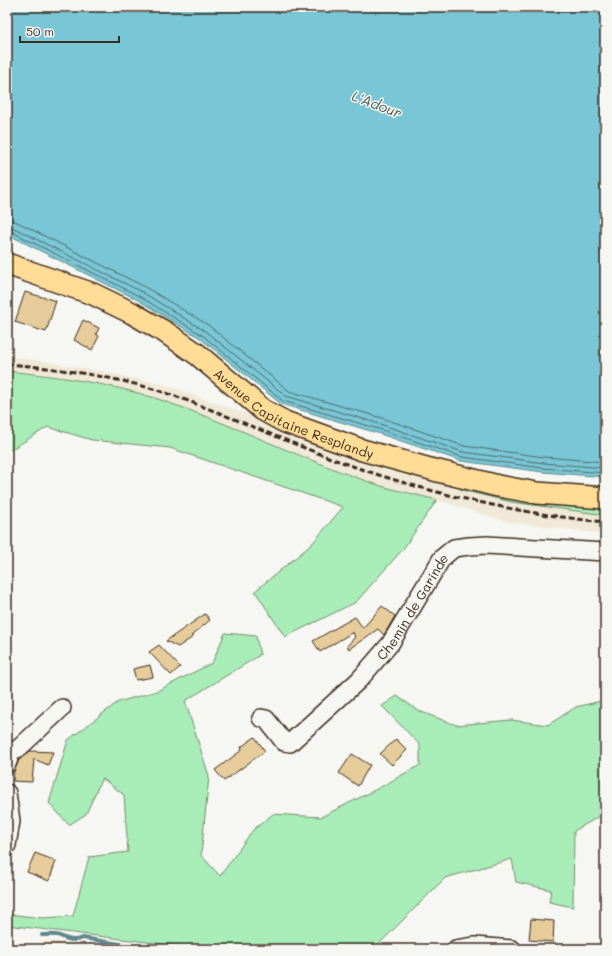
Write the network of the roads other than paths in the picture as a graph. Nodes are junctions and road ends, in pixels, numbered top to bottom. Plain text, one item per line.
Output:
1 (7, 264) edge
2 (605, 498) edge
3 (605, 552) edge
4 (62, 708) dead end
5 (261, 718) dead end
6 (7, 764) edge
7 (7, 793) edge
8 (7, 845) edge
9 (456, 949) edge
10 (512, 949) edge

1 - 2 main road, Avenue Capitaine Resplandy
3 - 5 street, Chemin de Garinde
4 - 6 street
7 - 8 street
9 - 10 street

